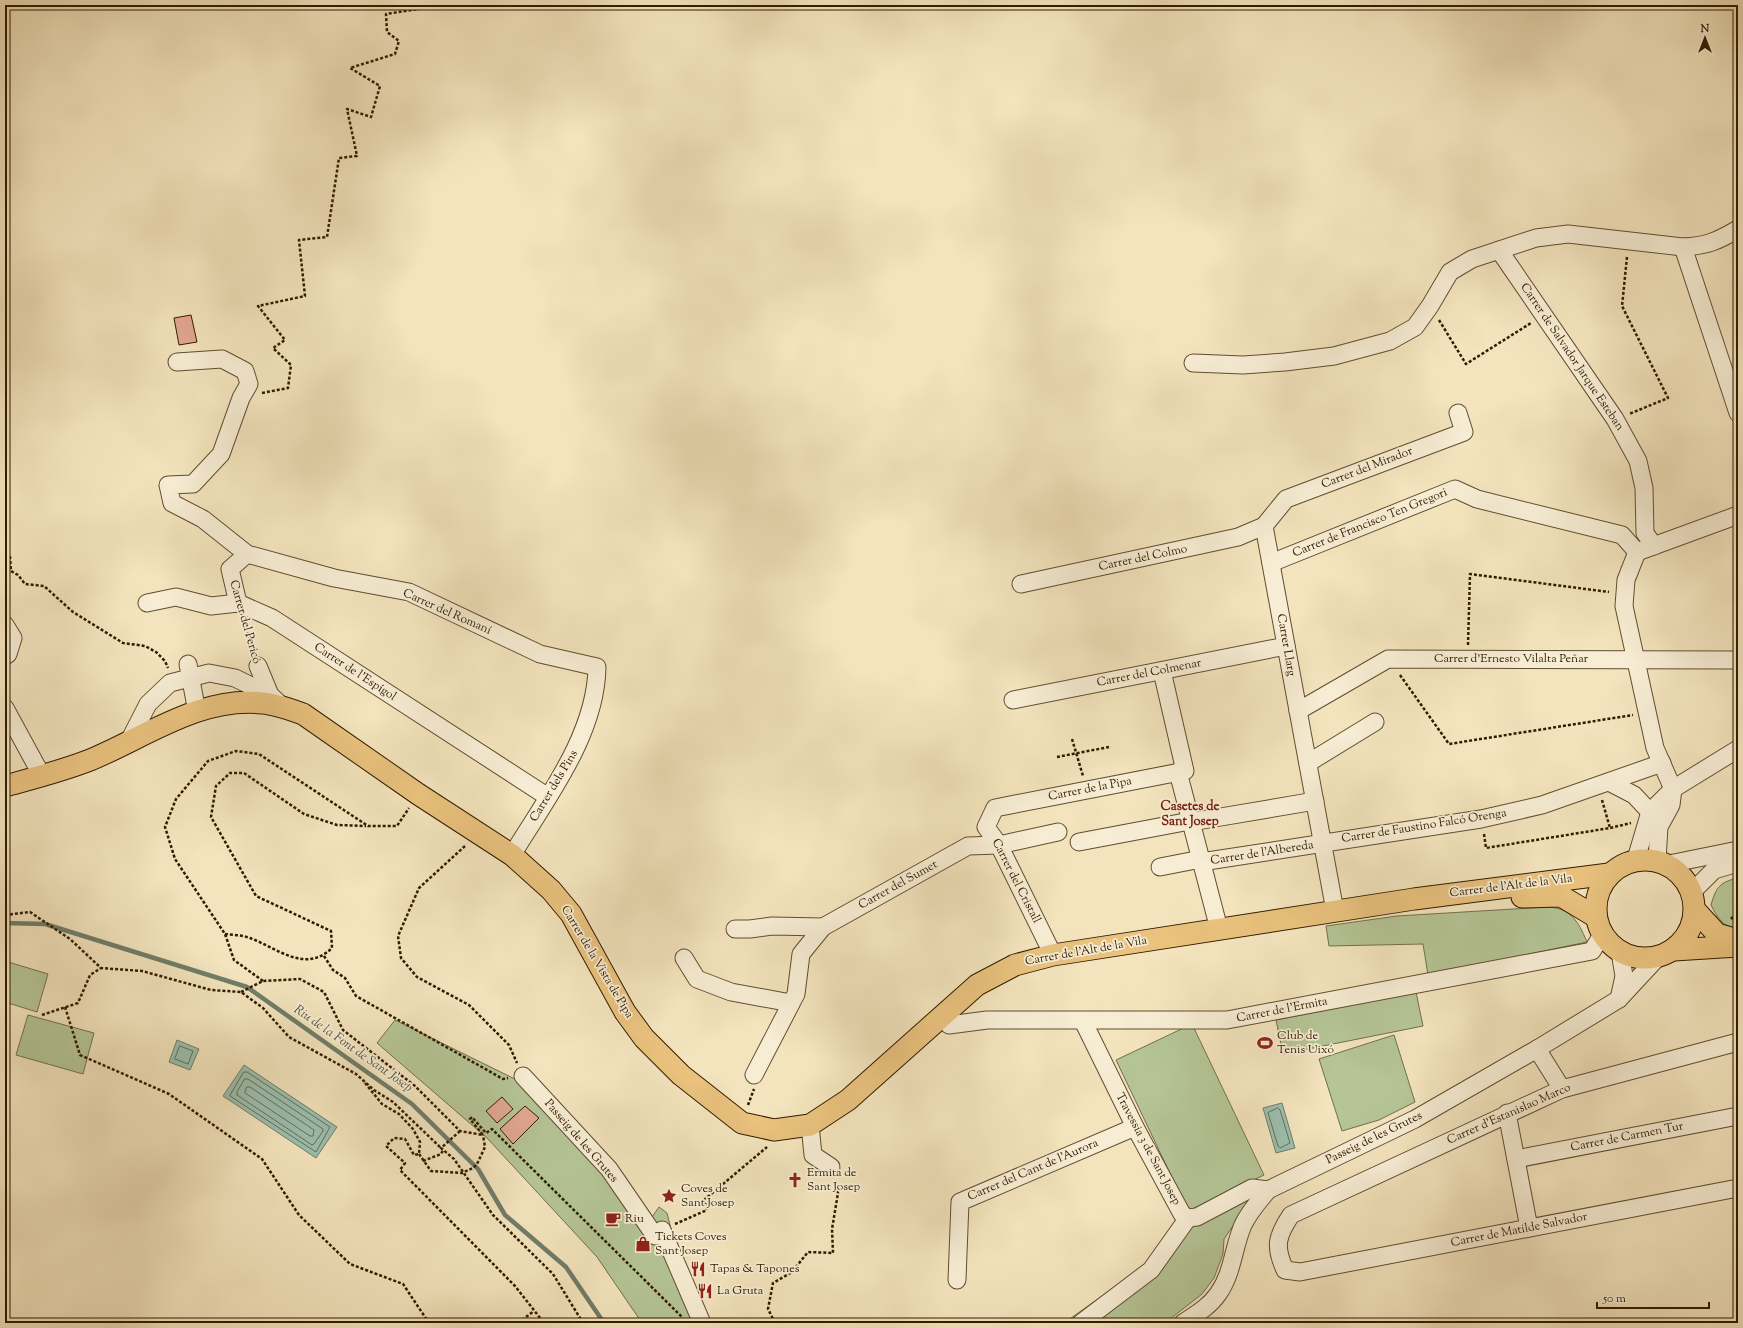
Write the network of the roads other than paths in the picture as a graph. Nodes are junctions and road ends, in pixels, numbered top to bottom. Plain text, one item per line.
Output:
1 (1738, 228) edge
2 (1683, 247) junction
3 (1499, 250) junction
4 (177, 362) dead end
5 (1193, 363) dead end
6 (1733, 381) edge
7 (1458, 413) dead end
8 (1738, 413) edge
9 (1644, 514) junction
10 (1738, 514) edge
11 (1264, 526) junction
12 (1622, 535) junction
13 (1654, 546) junction
14 (1637, 552) junction
15 (247, 554) junction
16 (1271, 563) junction
17 (1021, 584) dead end
18 (147, 603) dead end
19 (238, 603) junction
20 (5, 625) edge
21 (1286, 646) junction
22 (5, 656) edge
23 (1635, 660) junction
24 (1738, 660) edge
25 (258, 666) road end
26 (597, 667) joint
27 (1162, 671) junction
28 (185, 675) junction
29 (1013, 700) dead end
30 (276, 701) junction
31 (5, 708) edge
32 (1298, 711) junction
33 (197, 712) junction
34 (1375, 722) dead end
35 (129, 741) junction
36 (1738, 749) edge
37 (1308, 763) junction
38 (1662, 763) junction
39 (1181, 772) junction
40 (42, 776) junction
41 (1603, 784) junction
42 (5, 786) edge
43 (1673, 789) junction
44 (548, 797) junction
45 (1315, 801) junction
46 (995, 808) joint
47 (1649, 818) junction
48 (1191, 821) junction
49 (1058, 832) dead end
50 (1079, 842) dead end
51 (1322, 843) junction
52 (999, 846) junction
53 (1738, 850) edge
54 (512, 855) junction
55 (1201, 861) junction
56 (1654, 861) junction
57 (1738, 863) edge
58 (1160, 867) dead end
59 (1609, 874) junction
60 (1414, 899) junction
61 (1694, 901) junction
62 (1335, 911) junction
63 (1599, 926) junction
64 (823, 927) junction
65 (735, 929) dead end
66 (1219, 929) junction
67 (1738, 940) edge
68 (1738, 946) edge
69 (1620, 952) junction
70 (1666, 953) junction
71 (1053, 955) junction
72 (684, 958) dead end
73 (1619, 999) junction
74 (791, 1003) junction
75 (1083, 1021) junction
76 (949, 1025) dead end
77 (1738, 1042) edge
78 (1537, 1049) junction
79 (754, 1075) road end
80 (523, 1076) road end
81 (1562, 1088) junction
82 (1507, 1113) junction
83 (1738, 1116) edge
84 (742, 1122) joint
85 (810, 1124) junction
86 (1135, 1126) junction
87 (1516, 1158) junction
88 (831, 1167) road end
89 (1738, 1188) edge
90 (1268, 1190) junction
91 (1188, 1218) junction
92 (1529, 1228) junction
93 (1300, 1272) joint
94 (957, 1280) dead end
95 (702, 1323) edge
96 (1081, 1323) edge
97 (1183, 1323) edge

1 - 2 street
2 - 3 street
2 - 6 street
3 - 5 street
3 - 9 street, Carrer de Salvador Jarque Esteban
4 - 15 street
6 - 8 street
7 - 11 street, Carrer del Mirador
9 - 12 street
9 - 13 street, Carrer de Salvador Jarque Esteban
10 - 13 street
11 - 16 street, Carrer Llarg
11 - 17 street, Carrer del Colmo
12 - 14 street
12 - 16 street, Carrer de Francisco Ten Gregori
13 - 14 street
14 - 23 street
15 - 19 street, Carrer del Pericó
15 - 26 street, Carrer del Romaní
16 - 21 street, Carrer Llarg
18 - 19 street
19 - 44 street, Carrer de l'Espígol
20 - 22 street
21 - 27 street, Carrer del Colmenar
21 - 32 street, Carrer Llarg
23 - 24 street, Carrer d'Ernesto Vilalta Peñar
23 - 32 street, Carrer d'Ernesto Vilalta Peñar
23 - 38 street
25 - 30 street, Carrer del Pericó
26 - 44 street, Carrer dels Pins
27 - 29 street, Carrer del Colmenar
27 - 39 street
28 - 30 street, Carrer de la Vista de Pipa
28 - 33 street
28 - 35 street, Carrer de la Vista de Pipa
30 - 33 main road, Carrer de la Vista de Pipa
30 - 54 main road, Carrer de la Vista de Pipa
31 - 40 street
32 - 37 street, Carrer Llarg
33 - 35 main road, Carrer de la Vista de Pipa
34 - 37 street
35 - 40 main road, Carrer de la Vista de Pipa
36 - 43 street
37 - 45 street, Carrer Llarg
38 - 41 street, Carrer de Faustino Falcó Orenga
38 - 43 street
39 - 46 street, Carrer de la Pipa
39 - 48 street
40 - 42 main road, Carrer de la Vista de Pipa
41 - 47 street
41 - 51 street, Carrer de Faustino Falcó Orenga
43 - 47 street
43 - 56 street
44 - 54 street, Carrer dels Pins
45 - 48 street
45 - 51 street, Carrer Llarg
46 - 52 street, Carrer del Cristall
47 - 56 street
48 - 50 street
48 - 55 street
49 - 52 street, Carrer del Sumet
51 - 55 street, Carrer de l'Albereda
51 - 62 street, Carrer Llarg
52 - 64 street, Carrer del Sumet
52 - 71 street, Carrer del Cristall
53 - 56 street
54 - 84 main road, Carrer de la Vista de Pipa
55 - 58 street, Carrer de l'Albereda
55 - 66 street
56 - 59 main road
56 - 61 main road
57 - 61 street
59 - 60 main road, Carrer de l'Alt de la Vila
59 - 63 main road
60 - 62 main road, Carrer de l'Alt de la Vila
60 - 63 main road, Carrer de l'Alt de la Vila
61 - 67 main road
61 - 70 main road
62 - 66 main road, Carrer de l'Alt de la Vila
63 - 69 main road
63 - 75 street, Carrer de l'Ermita
64 - 65 street
64 - 74 street, Carrer del Sumet
66 - 71 main road, Carrer de l'Alt de la Vila
68 - 70 main road
69 - 70 main road
69 - 73 street
70 - 73 street, Passeig de les Grutes
71 - 85 main road, Carrer de l'Alt de la Vila
72 - 74 street
73 - 78 street, Passeig de les Grutes
74 - 79 street, Carrer del Sumet
75 - 76 street, Carrer de l'Ermita
75 - 86 street, Travessia 3 de Sant Josep
77 - 81 street, Carrer d'Estanislao Marco
78 - 81 street
78 - 90 street, Passeig de les Grutes
80 - 95 street, Passeig de les Grutes
81 - 82 street, Carrer d'Estanislao Marco
82 - 87 street
82 - 93 street, Carrer d'Estanislao Marco
83 - 87 street, Carrer de Carmen Tur
84 - 85 main road, Carrer de l'Alt de la Vila
85 - 88 street
86 - 91 street, Travessia 3 de Sant Josep
86 - 94 street, Carrer del Cant de l'Aurora
87 - 92 street
89 - 92 street, Carrer de Matilde Salvador
90 - 91 street, Travessia 3 de Sant Josep
90 - 97 street, Passeig de les Grutes
91 - 96 street
92 - 93 street, Carrer de Matilde Salvador

